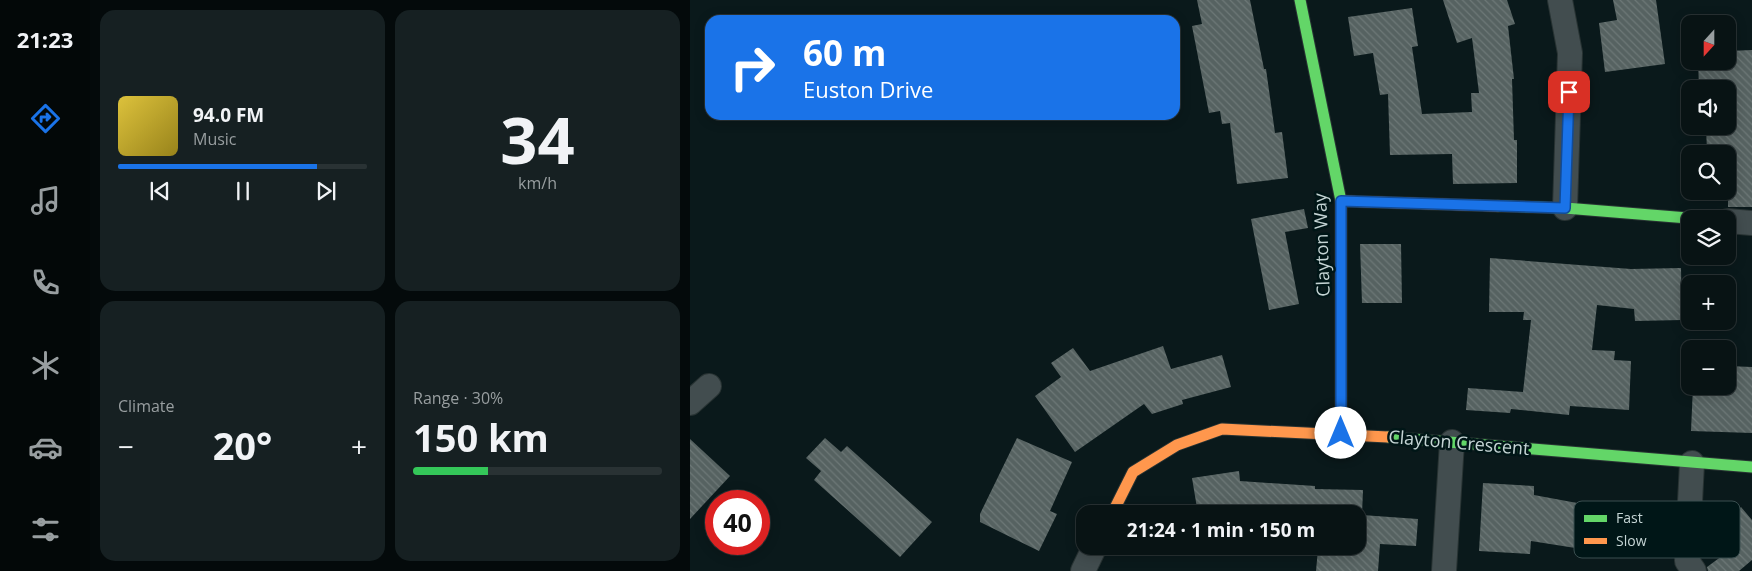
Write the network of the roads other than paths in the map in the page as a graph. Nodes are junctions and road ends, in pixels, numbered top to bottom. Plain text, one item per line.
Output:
1 (1300, 0) edge
2 (1560, 0) edge
3 (1341, 201) junction
4 (1565, 208) junction
5 (1681, 217) edge
6 (1736, 222) edge
7 (1752, 223) edge
8 (708, 386) dead end
9 (690, 404) edge
10 (1341, 433) junction
11 (1452, 442) junction
12 (1692, 463) junction
13 (1752, 467) edge
14 (1690, 501) edge
15 (1116, 505) edge
16 (1091, 555) edge
17 (1687, 558) edge
18 (1083, 571) edge
19 (1444, 571) edge
20 (1694, 571) edge

1 - 3 street, Clayton Way
2 - 4 street
3 - 4 street
3 - 10 street, Clayton Way
4 - 5 street
6 - 7 street
8 - 9 street
10 - 11 street, Clayton Crescent
10 - 15 street, Clayton Crescent
11 - 12 street, Clayton Crescent
11 - 19 street
12 - 13 street, Clayton Crescent
12 - 14 street
16 - 18 street
17 - 20 street

